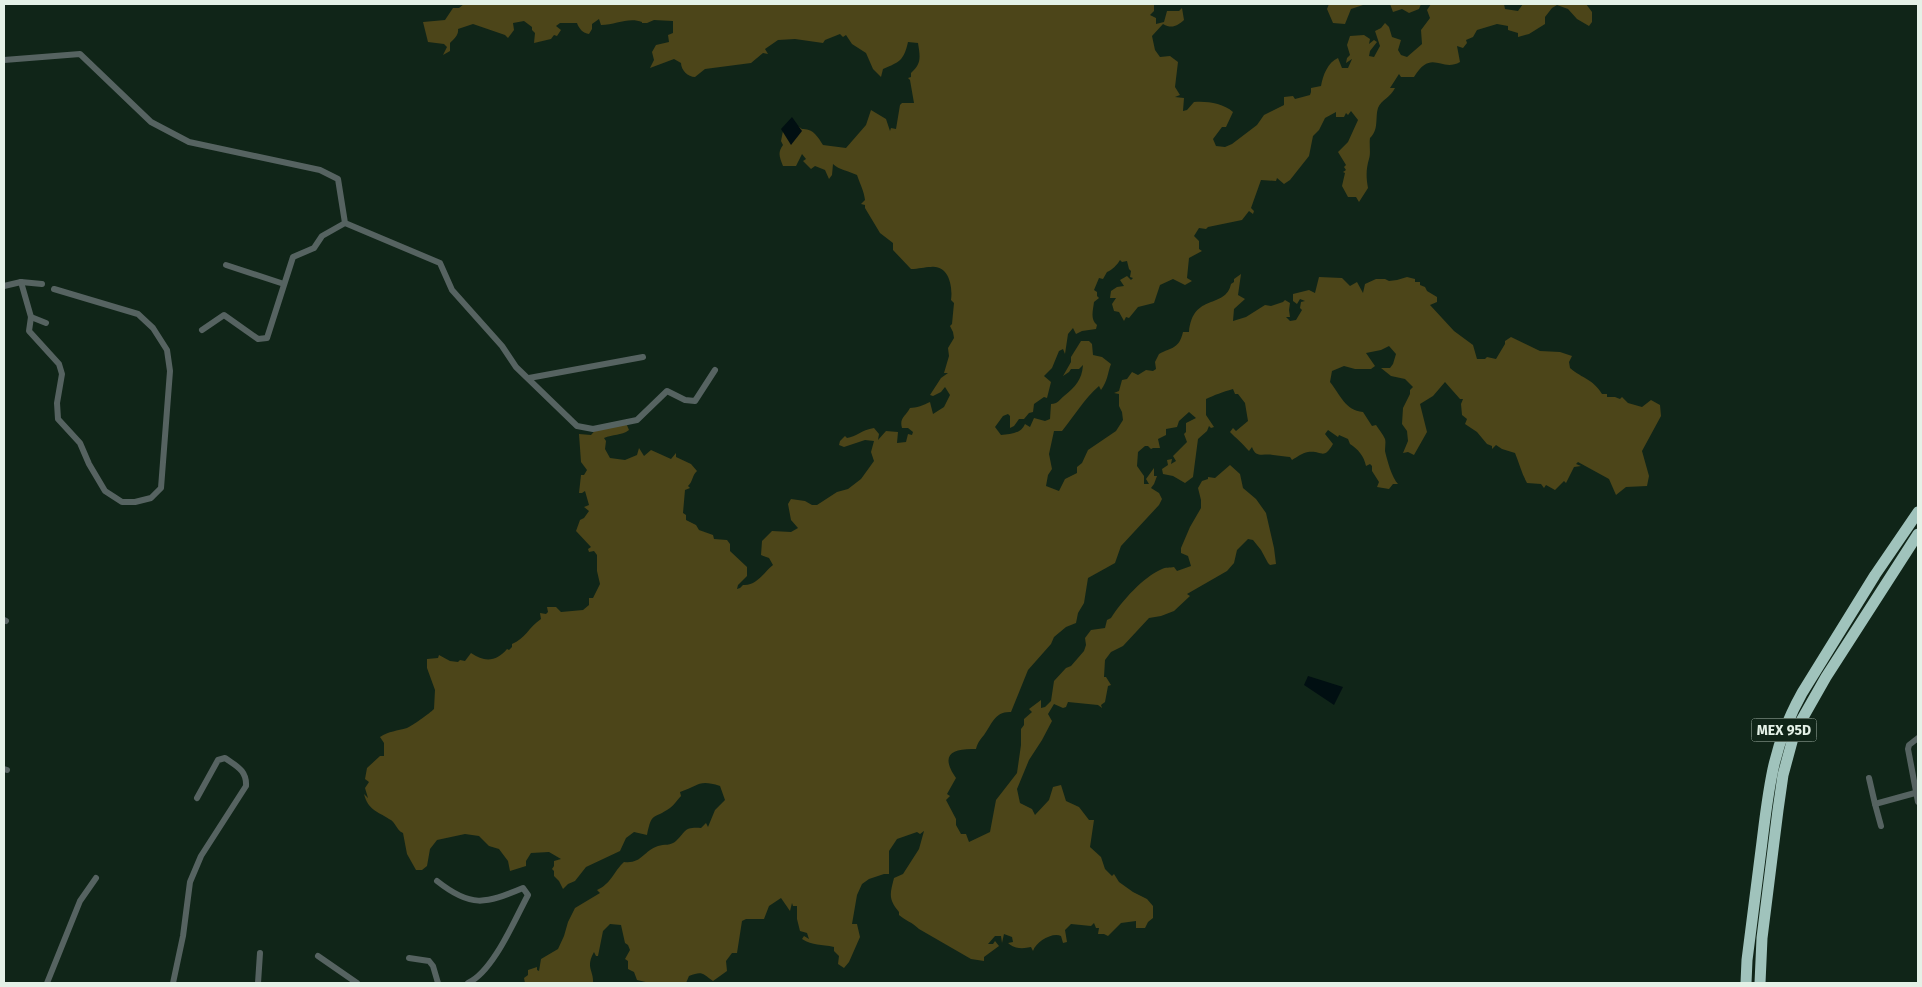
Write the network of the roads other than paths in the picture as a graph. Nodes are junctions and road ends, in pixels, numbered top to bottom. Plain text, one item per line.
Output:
1 (4, 60) edge
2 (345, 223) junction
3 (226, 265) dead end
4 (21, 282) junction
5 (42, 284) dead end
6 (284, 284) junction
7 (4, 286) edge
8 (54, 289) dead end
9 (31, 317) junction
10 (46, 323) dead end
11 (202, 330) dead end
12 (643, 357) dead end
13 (715, 370) dead end
14 (529, 378) junction
15 (1918, 512) edge
16 (1918, 534) edge
17 (1918, 738) edge
18 (1868, 778) dead end
19 (1916, 793) junction
20 (197, 798) dead end
21 (1918, 802) edge
22 (1875, 804) junction
23 (1881, 826) dead end
24 (96, 878) dead end
25 (438, 881) dead end
26 (260, 954) dead end
27 (318, 956) dead end
28 (409, 958) dead end
29 (47, 983) edge
30 (173, 983) edge
31 (258, 983) edge
32 (357, 983) edge
33 (438, 983) edge
34 (468, 983) edge
35 (1746, 983) edge
36 (1760, 983) edge

1 - 2 street
2 - 6 street
2 - 14 street
3 - 6 street
4 - 5 street
4 - 7 street
4 - 9 street
6 - 11 street
8 - 9 street
9 - 10 street
12 - 14 street
13 - 14 street
15 - 35 highway, MEX 95D
16 - 36 highway, MEX 95D
17 - 19 street
18 - 22 street
19 - 21 street
19 - 22 street
20 - 30 street
22 - 23 street
24 - 29 street
25 - 34 street
26 - 31 street
27 - 32 street
28 - 33 street

